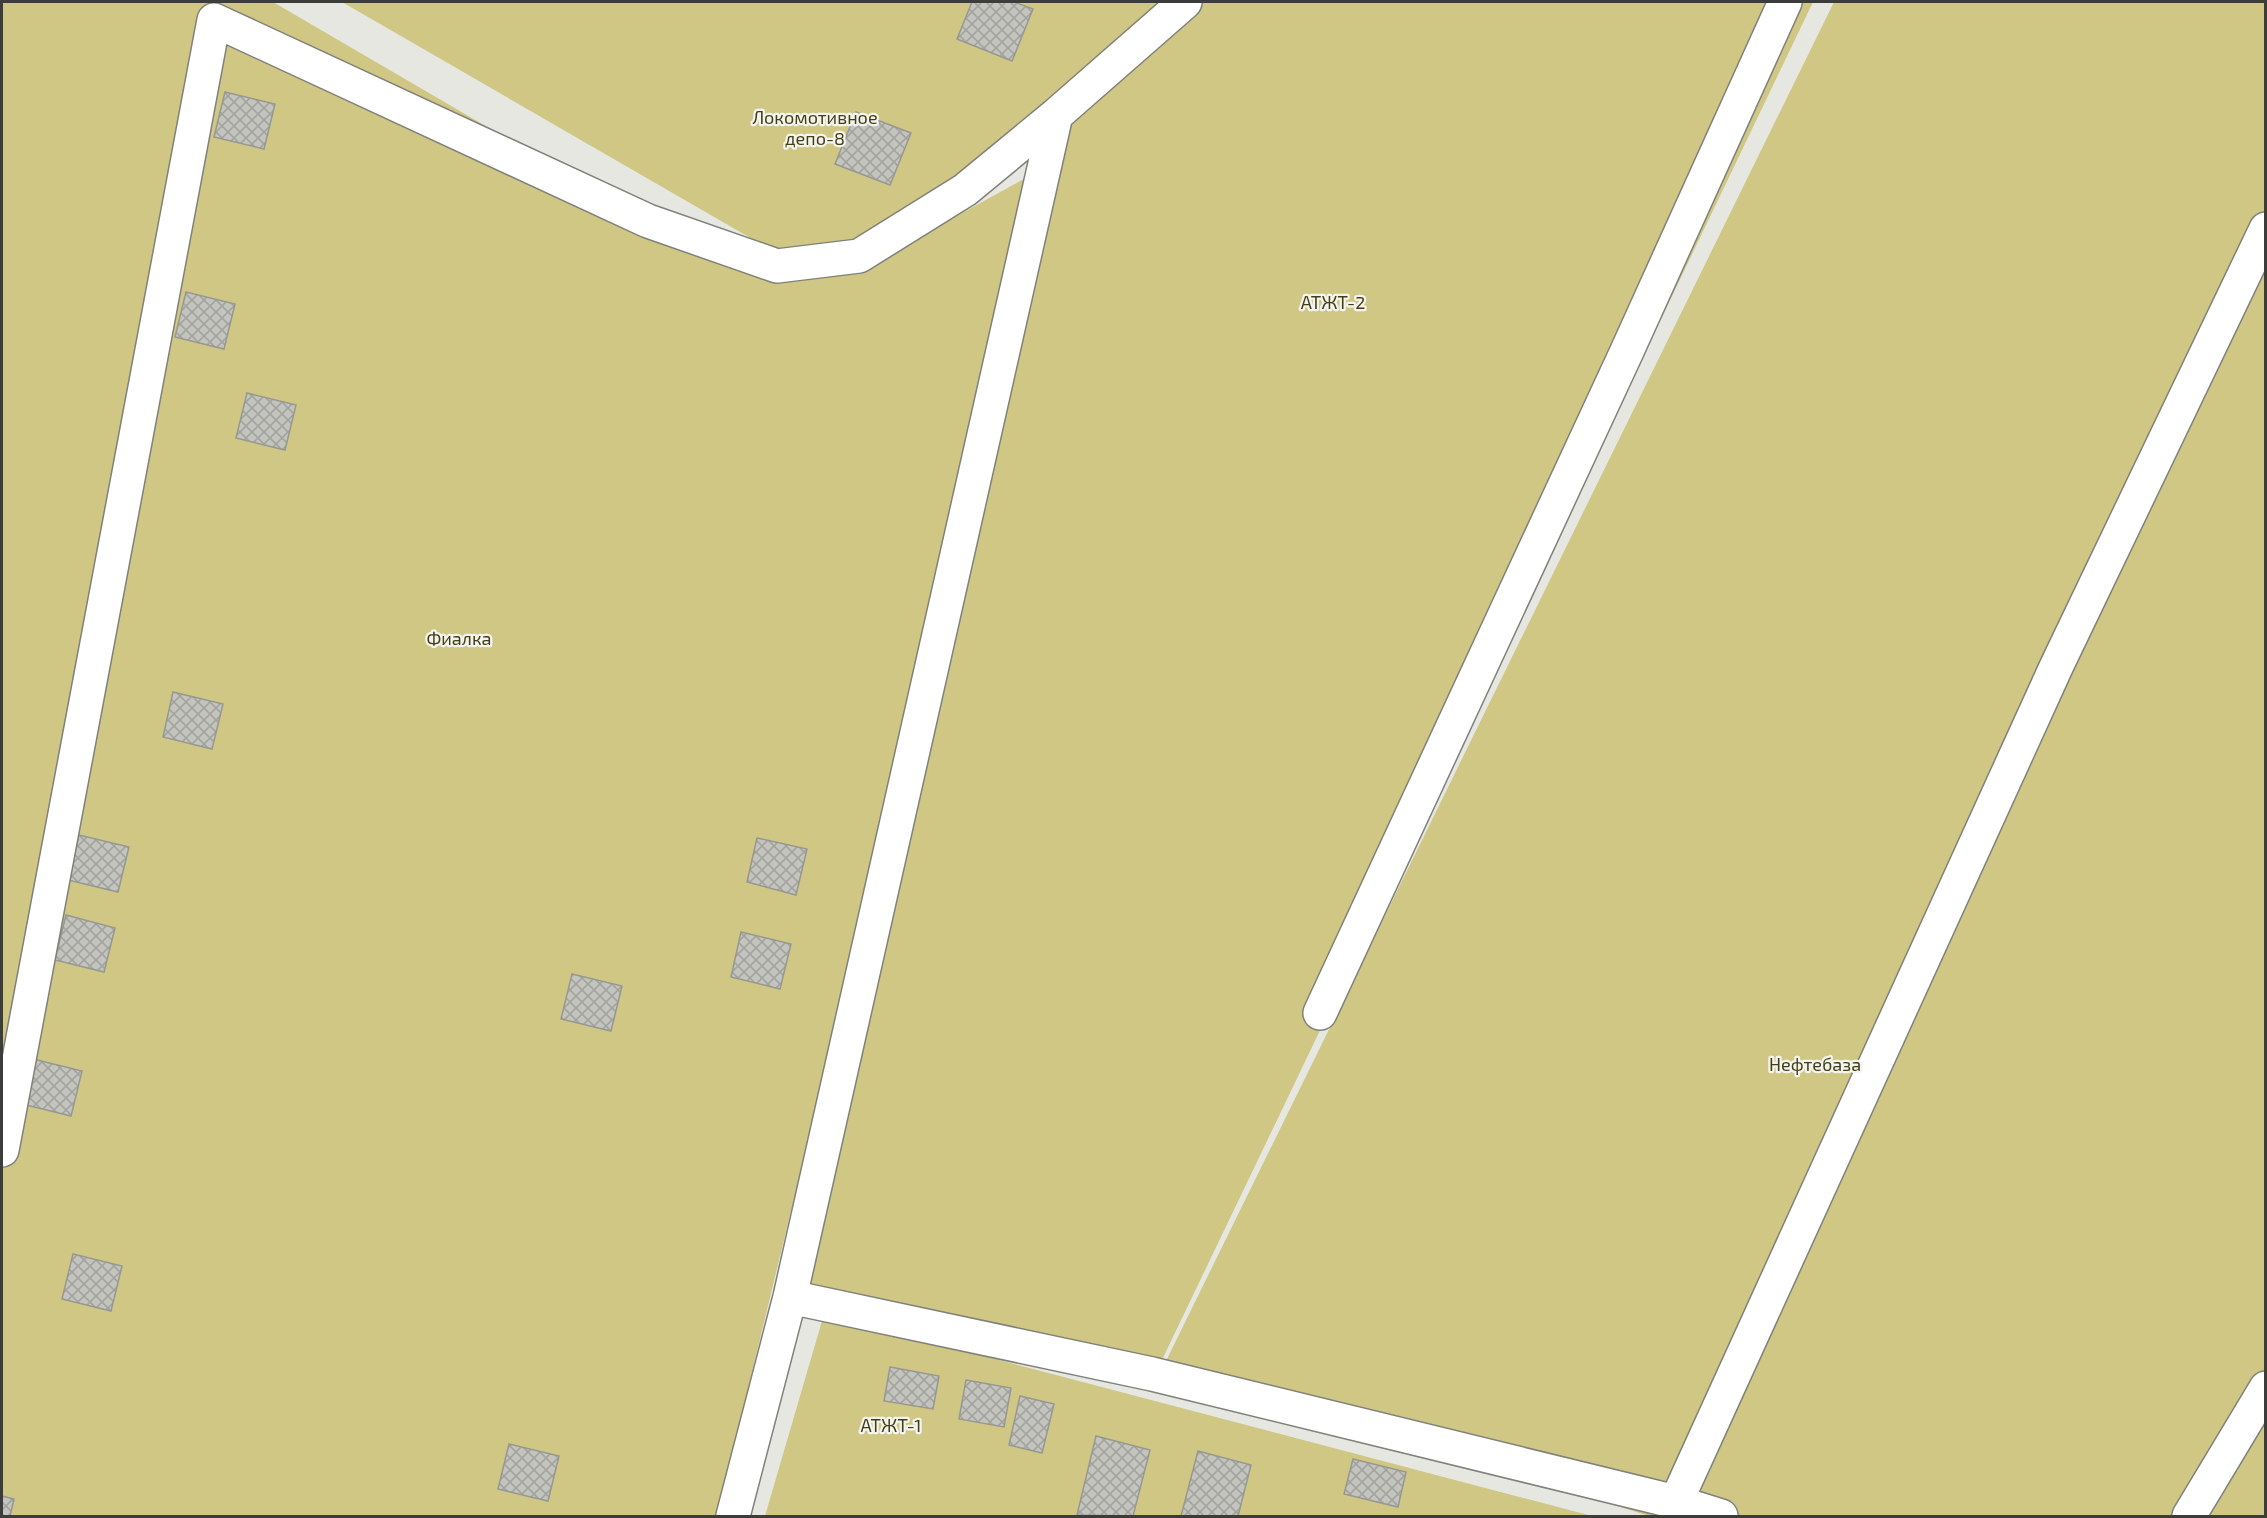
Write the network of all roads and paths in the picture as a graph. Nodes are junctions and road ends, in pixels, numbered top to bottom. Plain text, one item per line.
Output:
1 (1185, 2) edge
2 (1785, 2) edge
3 (1056, 116) junction
4 (2265, 229) edge
5 (1320, 1013) dead end
6 (2, 1150) edge
7 (790, 1297) junction
8 (2265, 1388) edge
9 (1676, 1502) junction
10 (733, 1516) edge
11 (1721, 1516) edge
12 (2189, 1516) edge

1 - 3 lane
2 - 5 lane
3 - 6 lane
3 - 7 lane
4 - 9 lane
7 - 9 lane
7 - 10 lane
8 - 12 lane
9 - 11 lane

